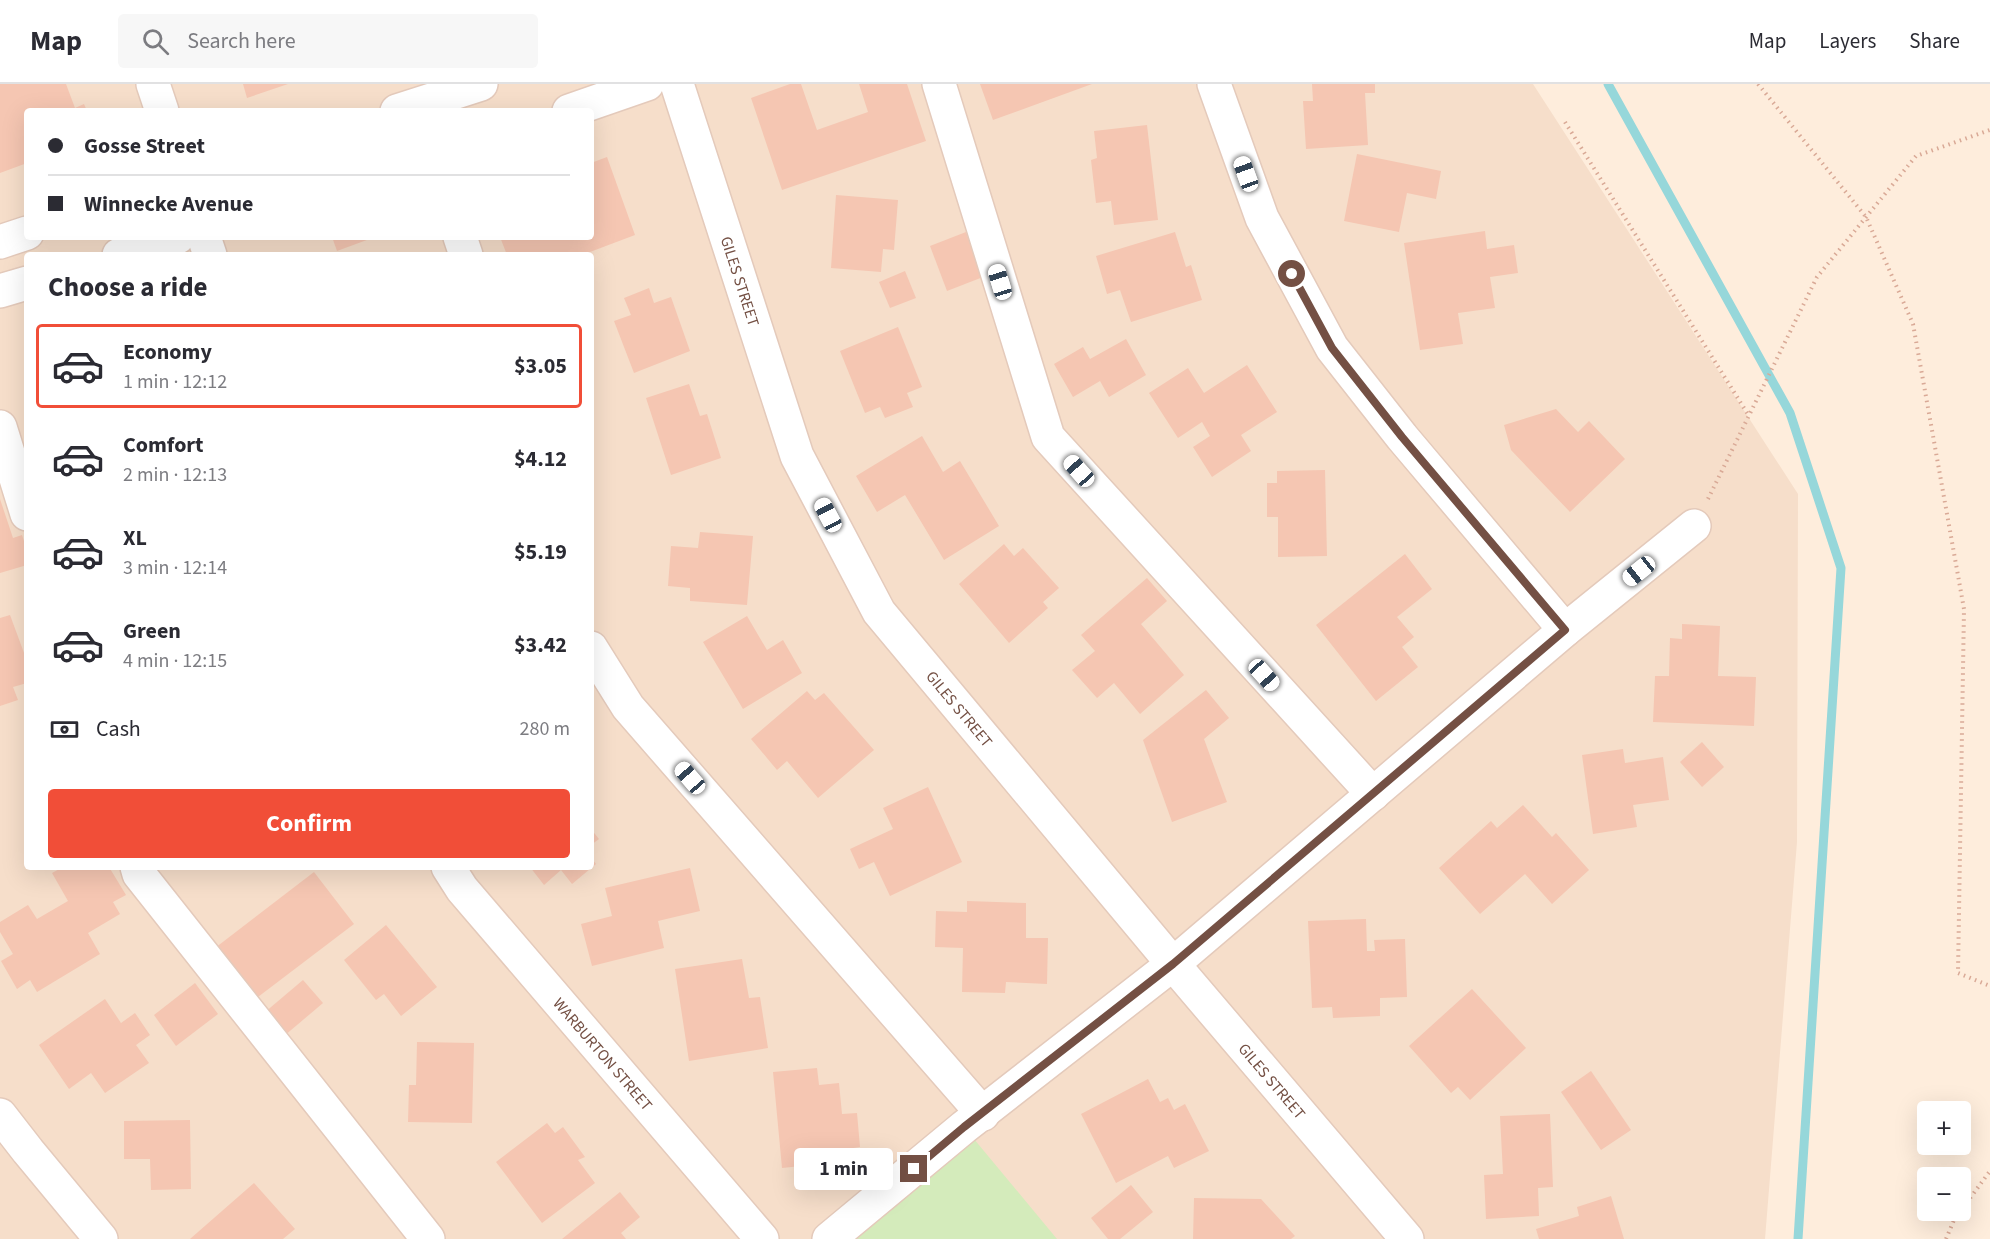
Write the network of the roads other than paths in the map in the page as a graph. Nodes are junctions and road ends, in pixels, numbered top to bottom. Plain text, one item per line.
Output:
1 (153, 84) edge
2 (481, 84) edge
3 (647, 84) edge
4 (677, 84) edge
5 (939, 84) edge
6 (1214, 84) edge
7 (161, 108) edge
8 (406, 108) edge
9 (578, 108) edge
10 (24, 234) edge
11 (168, 240) edge
12 (0, 242) edge
13 (129, 252) edge
14 (24, 284) edge
15 (0, 291) edge
16 (0, 427) edge
17 (24, 504) edge
18 (1694, 526) road end
19 (1565, 630) junction
20 (594, 653) edge
21 (1373, 794) junction
22 (138, 870) edge
23 (450, 870) edge
24 (1173, 964) junction
25 (0, 1114) edge
26 (982, 1114) junction
27 (93, 1236) edge
28 (428, 1239) edge
29 (762, 1239) edge
30 (829, 1239) edge
31 (1407, 1239) edge

1 - 7 street
2 - 8 street
3 - 9 street
4 - 24 street, GILES STREET
5 - 21 street
6 - 19 street
10 - 12 street
11 - 13 street
14 - 15 street
16 - 17 street
18 - 19 street
19 - 21 street
20 - 26 street
21 - 24 street
22 - 28 street
23 - 29 street, WARBURTON STREET
24 - 26 street
24 - 31 street, GILES STREET
25 - 27 street
26 - 30 street

